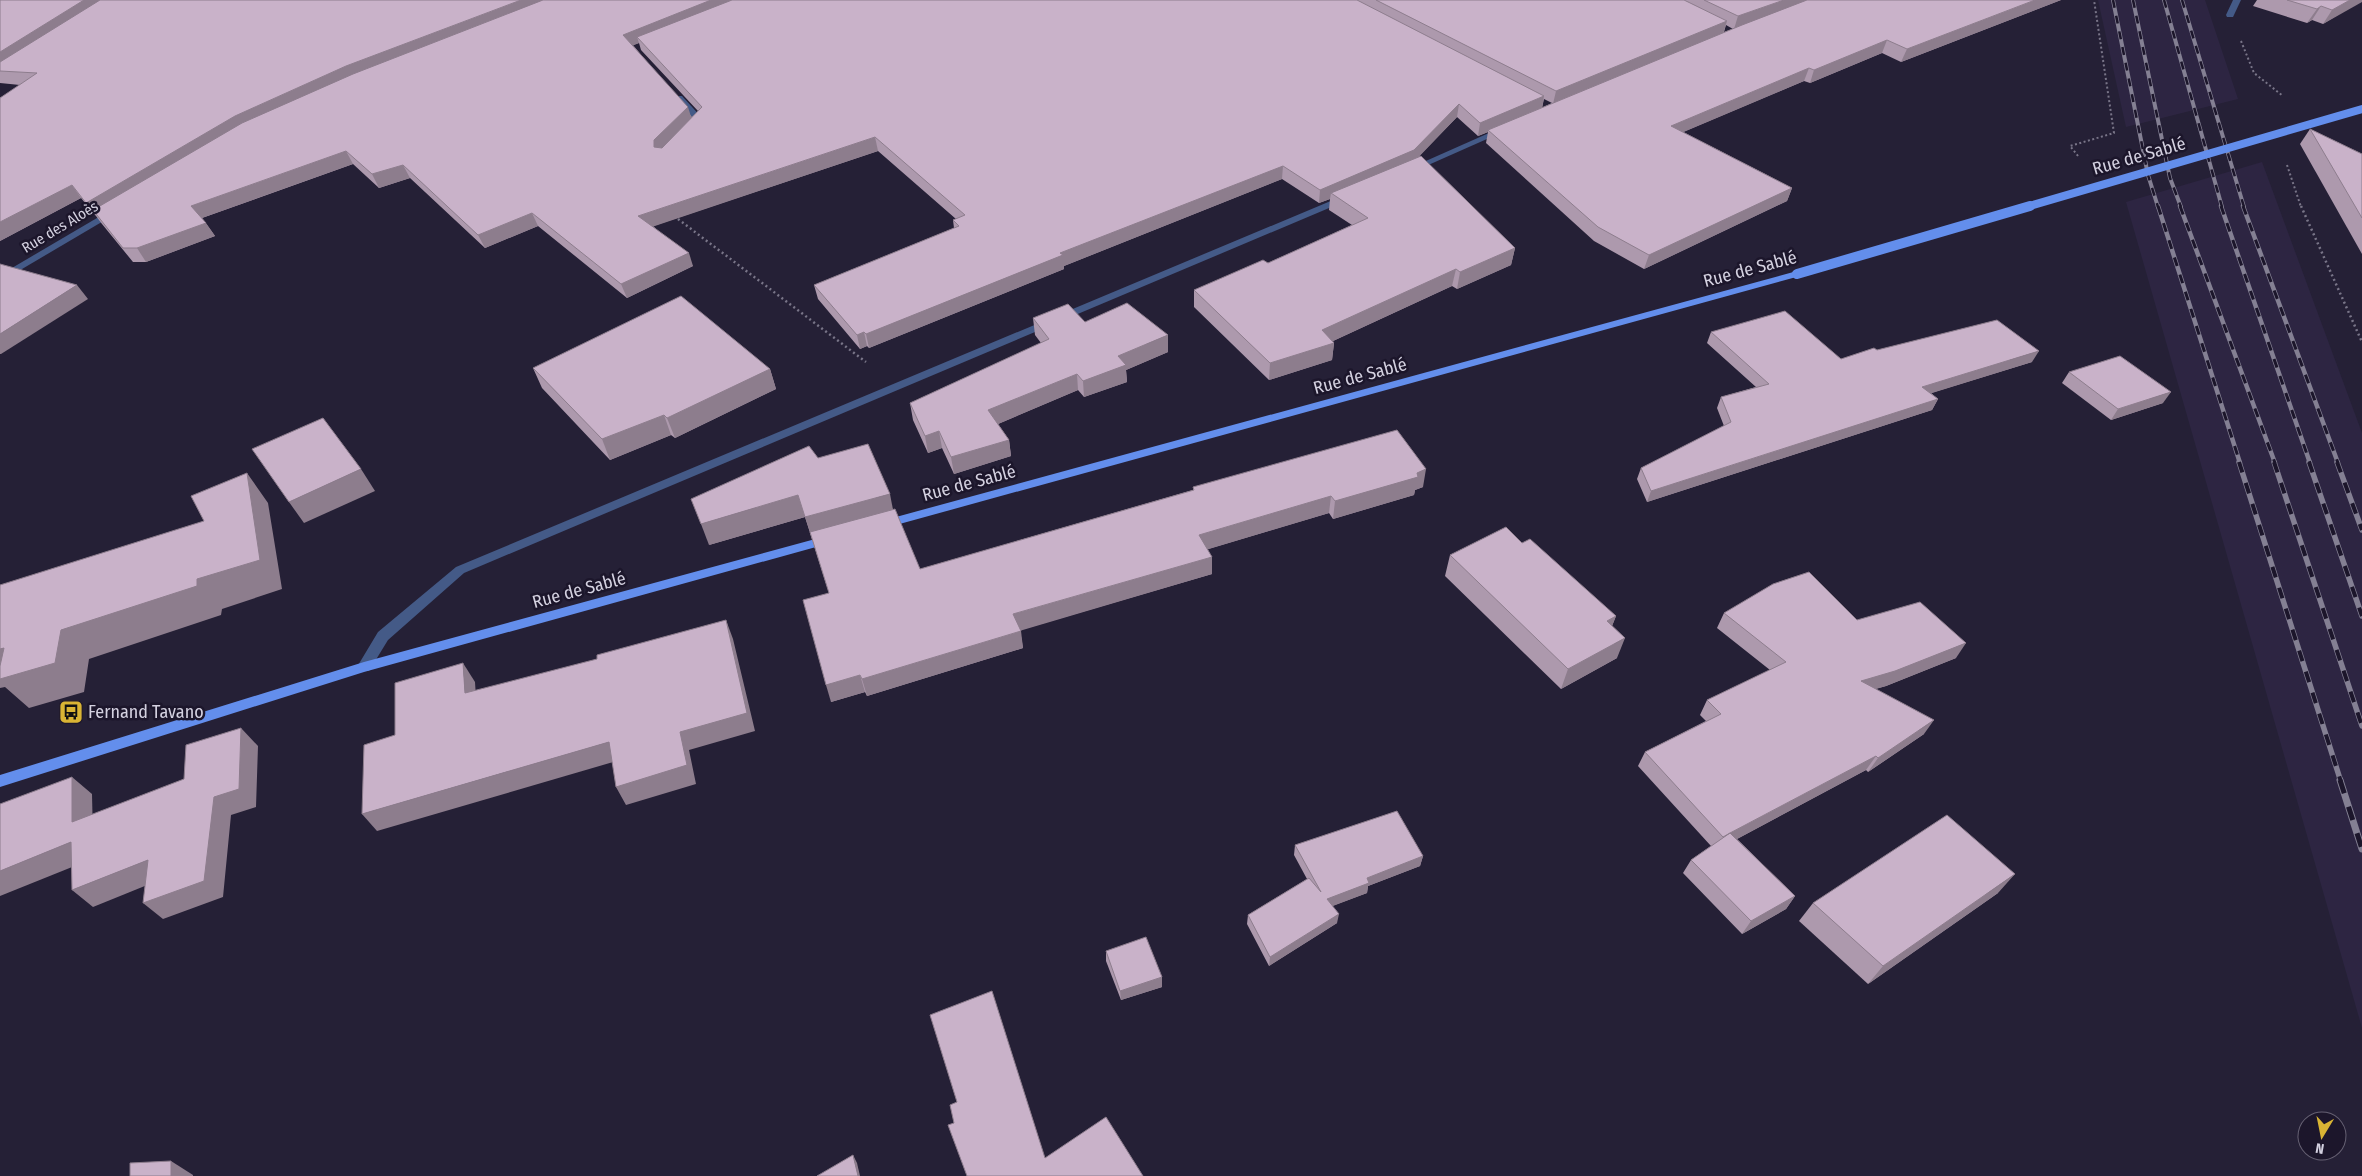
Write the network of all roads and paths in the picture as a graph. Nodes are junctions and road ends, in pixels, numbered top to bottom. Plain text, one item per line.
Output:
1 (2094, 0) edge
2 (2237, 0) edge
3 (2230, 15) joint
4 (673, 92) edge
5 (2282, 96) dead end
6 (2362, 109) edge
7 (1508, 128) edge
8 (688, 133) edge
9 (2070, 146) dead end
10 (1401, 174) edge
11 (1356, 193) edge
12 (2298, 200) dead end
13 (120, 207) edge
14 (672, 215) edge
15 (0, 279) edge
16 (2362, 342) edge
17 (899, 387) junction
18 (874, 527) edge
19 (846, 535) edge
20 (364, 667) junction
21 (0, 781) edge

1 - 9 path
2 - 3 street
3 - 5 path
4 - 8 street
6 - 18 main road, Rue de Sablé, bridge
7 - 10 street
11 - 17 street
12 - 16 path
13 - 15 street, Rue des Aloès
14 - 17 path
17 - 20 street
19 - 20 main road, Rue de Sablé
20 - 21 main road, Rue de Sablé

